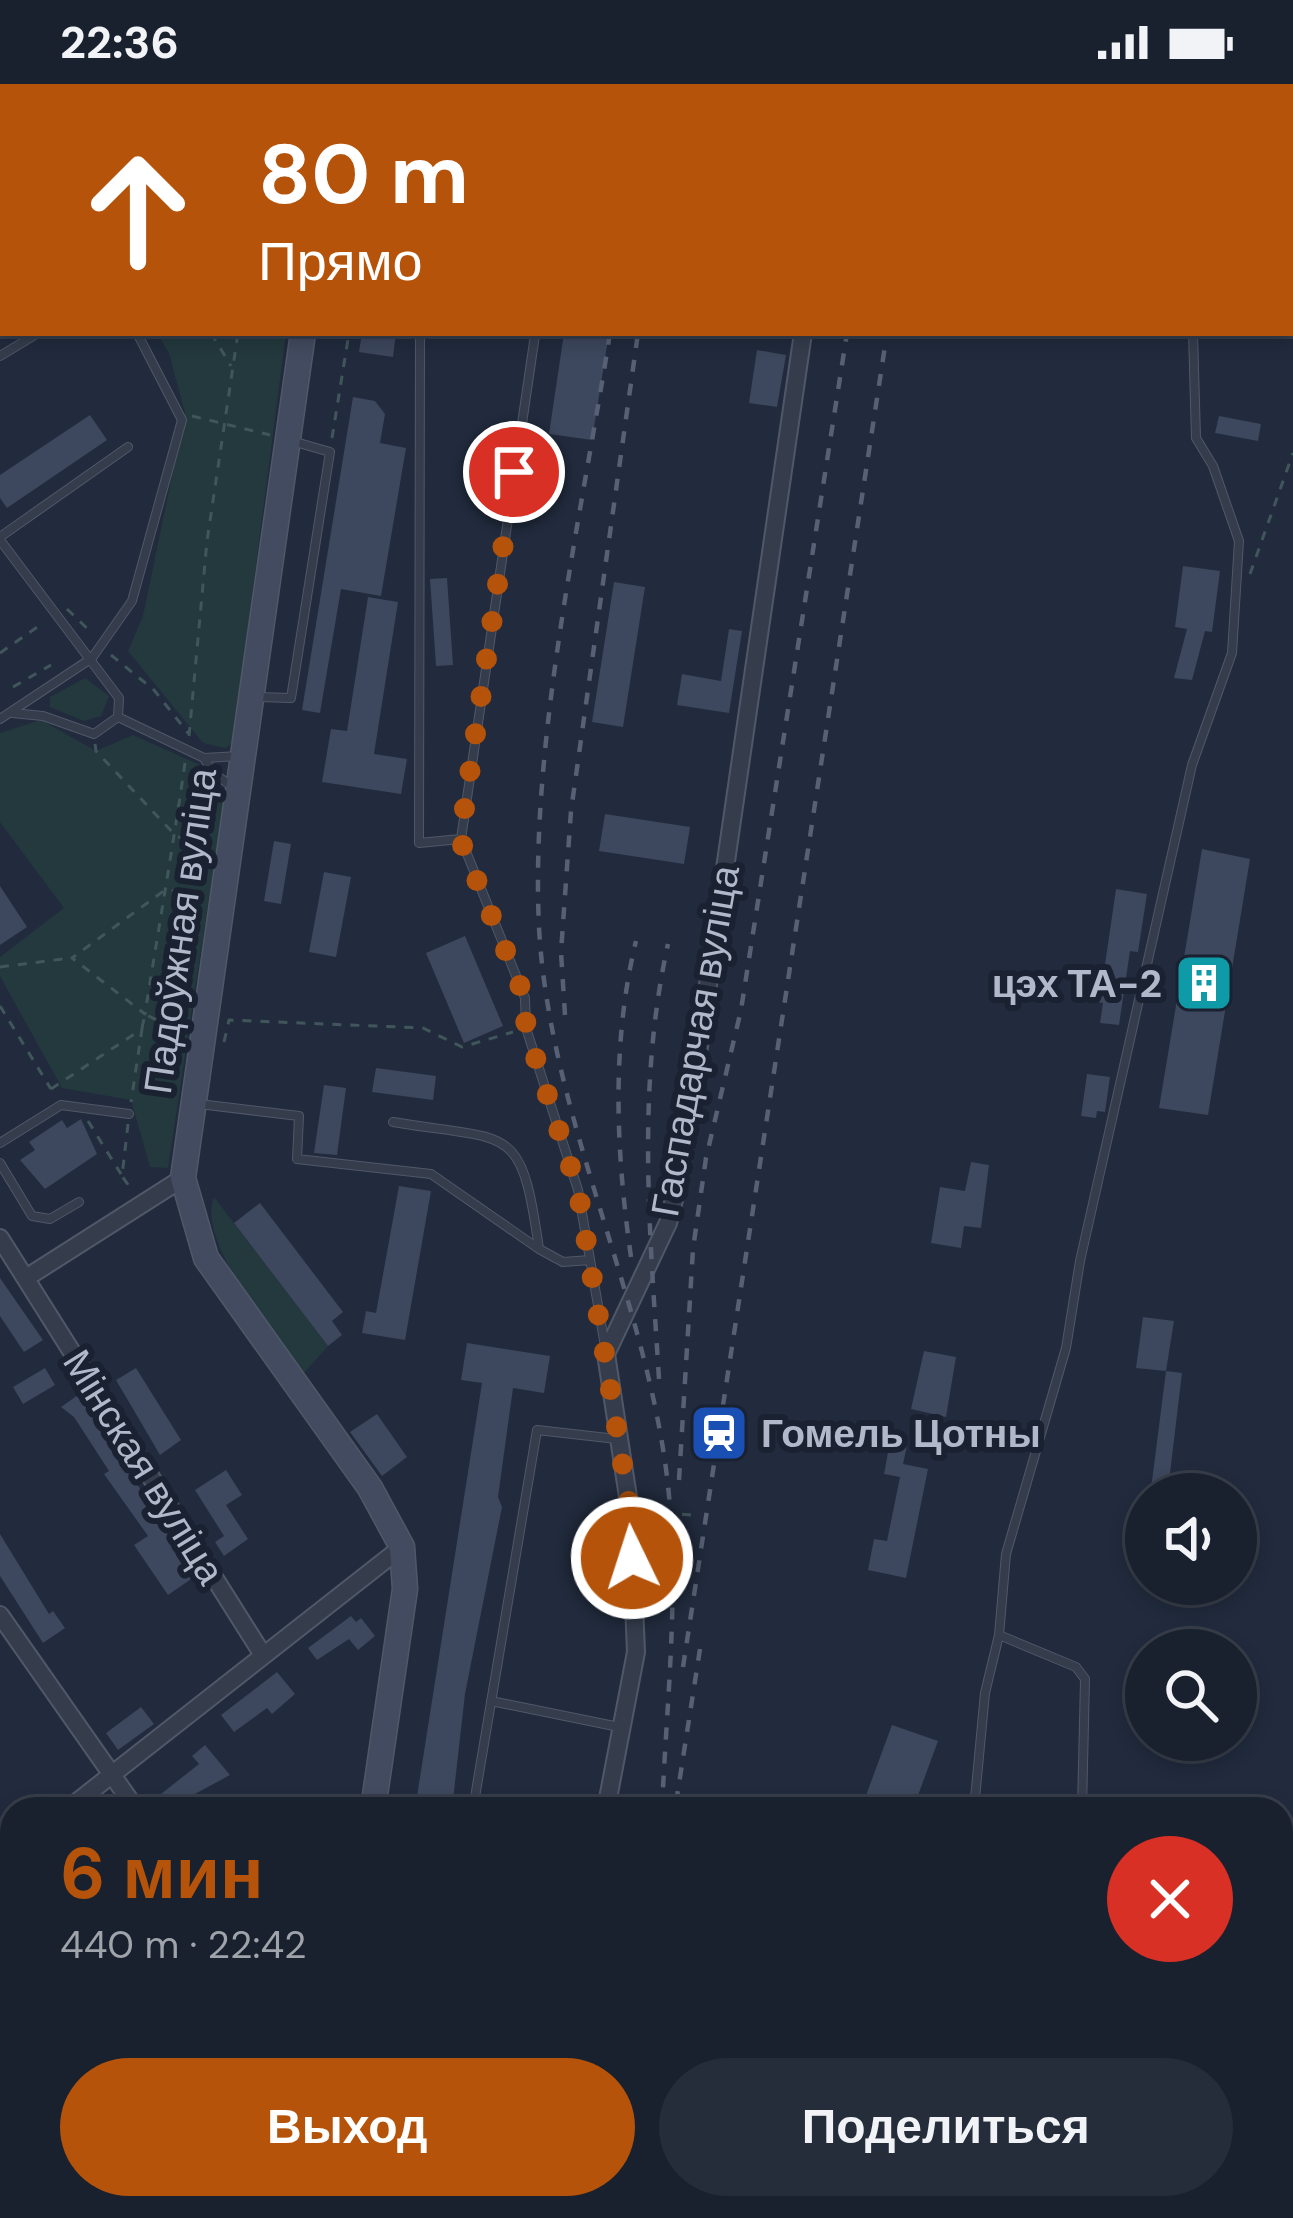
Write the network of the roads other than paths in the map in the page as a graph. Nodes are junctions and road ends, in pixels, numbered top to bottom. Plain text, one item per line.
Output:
1 (33, 336) edge
2 (138, 336) edge
3 (303, 336) edge
4 (420, 336) edge
5 (535, 336) edge
6 (803, 336) edge
7 (1193, 336) edge
8 (0, 356) edge
9 (287, 440) junction
10 (128, 447) dead end
11 (0, 538) edge
12 (92, 658) junction
13 (251, 696) junction
14 (10, 713) junction
15 (118, 717) junction
16 (0, 719) edge
17 (242, 755) junction
18 (204, 758) junction
19 (237, 790) junction
20 (460, 839) junction
21 (191, 1103) junction
22 (129, 1114) road end
23 (393, 1122) dead end
24 (0, 1143) edge
25 (0, 1163) edge
26 (184, 1178) junction
27 (79, 1202) dead end
28 (0, 1238) edge
29 (539, 1249) junction
30 (590, 1260) junction
31 (26, 1278) junction
32 (606, 1354) junction
33 (617, 1438) junction
34 (402, 1547) junction
35 (0, 1615) edge
36 (999, 1635) junction
37 (263, 1655) junction
38 (491, 1701) junction
39 (622, 1727) junction
40 (111, 1775) junction
41 (83, 1797) edge
42 (127, 1797) edge
43 (376, 1797) edge
44 (475, 1797) edge
45 (608, 1797) edge
46 (975, 1797) edge
47 (1082, 1797) edge

1 - 8 lane
2 - 12 lane
3 - 9 main road, Падоўжная вуліца
4 - 20 lane
5 - 20 lane
6 - 32 street, Гаспадарчая вуліца
7 - 36 lane
9 - 13 main road, Падоўжная вуліца
9 - 13 lane
10 - 11 lane
11 - 12 lane
12 - 14 lane
12 - 15 lane
13 - 17 main road, Падоўжная вуліца
14 - 15 lane
14 - 16 lane
15 - 18 lane
17 - 18 lane
17 - 19 main road, Падоўжная вуліца
18 - 19 lane
19 - 21 main road, Падоўжная вуліца
20 - 30 lane
21 - 26 main road, Падоўжная вуліца
21 - 29 lane
22 - 24 lane
23 - 29 lane
25 - 27 lane
26 - 31 street
26 - 34 main road, Падоўжная вуліца
28 - 31 street, Мінская вуліца
29 - 30 lane
30 - 32 lane
31 - 37 street, Мінская вуліца
32 - 33 street
33 - 38 lane
33 - 39 street
34 - 37 street
34 - 43 main road
35 - 40 street
36 - 46 lane
36 - 47 lane
37 - 40 street
38 - 39 lane
38 - 44 lane
39 - 45 street
40 - 41 street
40 - 42 street

